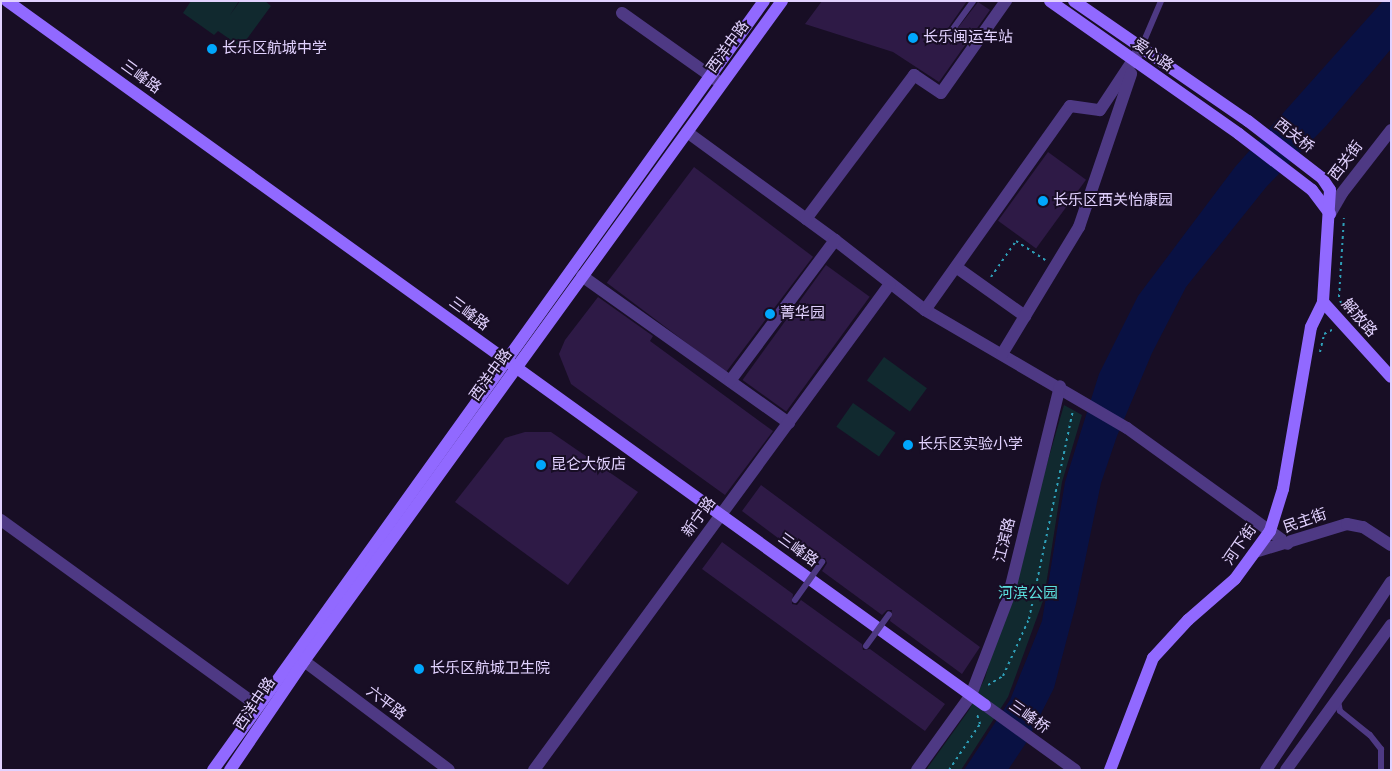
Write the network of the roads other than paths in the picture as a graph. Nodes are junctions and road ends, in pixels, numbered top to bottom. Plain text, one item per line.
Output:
1 (7, 1) edge
2 (764, 1) edge
3 (782, 1) edge
4 (973, 1) edge
5 (1006, 1) edge
6 (1050, 1) edge
7 (1074, 1) edge
8 (1161, 1) edge
9 (622, 13) dead end
10 (950, 33) dead end
11 (1141, 48) junction
12 (1135, 62) junction
13 (710, 76) junction
14 (721, 84) junction
15 (1248, 121) joint
16 (1391, 130) edge
17 (687, 132) junction
18 (1330, 214) junction
19 (806, 219) junction
20 (834, 240) junction
21 (956, 267) junction
22 (582, 276) junction
23 (890, 284) junction
24 (1323, 302) junction
25 (925, 310) junction
26 (1025, 316) junction
27 (1002, 354) junction
28 (505, 360) junction
29 (516, 368) junction
30 (1391, 377) edge
31 (730, 381) junction
32 (1060, 386) junction
33 (789, 423) junction
34 (721, 514) junction
35 (1, 520) edge
36 (1270, 531) junction
37 (1288, 544) junction
38 (1391, 546) edge
39 (1255, 552) junction
40 (822, 562) dead end
41 (1391, 582) edge
42 (796, 600) dead end
43 (889, 614) dead end
44 (1391, 625) edge
45 (866, 646) dead end
46 (304, 661) junction
47 (971, 695) junction
48 (1338, 697) junction
49 (257, 705) junction
50 (985, 706) joint
51 (269, 713) junction
52 (446, 769) edge
53 (213, 770) edge
54 (230, 770) edge
55 (534, 770) edge
56 (917, 770) edge
57 (1075, 770) edge
58 (1110, 770) edge
59 (1266, 770) edge
60 (1286, 770) edge
61 (1381, 770) edge

1 - 28 main road, 三峰路
2 - 13 main road, 西洋中路
3 - 14 main road, 西洋中路
4 - 10 lane
5 - 19 street
6 - 12 main road, 爱心路
7 - 11 main road, 爱心路
8 - 11 lane
9 - 13 street
11 - 12 street
11 - 15 main road, 爱心路
12 - 18 main road, 爱心路
12 - 21 street
12 - 26 street
13 - 14 street
13 - 28 main road, 西洋中路
14 - 17 main road, 西洋中路
15 - 18 main road, 西关桥
16 - 18 street, 西关街
17 - 19 street
17 - 22 main road, 西洋中路
18 - 24 main road, 解放路
19 - 20 street
20 - 23 street
20 - 31 street
21 - 25 street
21 - 26 street
22 - 29 main road, 西洋中路
22 - 31 street
23 - 25 street
23 - 33 street, 新宁路
24 - 30 main road, 解放路
24 - 36 main road, 河下街
25 - 27 street
26 - 27 street
27 - 32 street
28 - 29 main road, 三峰路
28 - 49 main road, 西洋中路
29 - 34 main road, 三峰路
29 - 46 main road, 西洋中路
31 - 33 street
32 - 36 street
32 - 47 street, 江滨路
33 - 34 street, 新宁路
34 - 47 main road, 三峰路
34 - 55 street, 新宁路
35 - 49 street
36 - 37 street
36 - 39 main road, 河下街
37 - 38 street, 民主街
37 - 39 street, 民主街
39 - 58 main road, 河下街
40 - 42 lane, bridge
41 - 59 street
43 - 45 lane, bridge
44 - 48 street
46 - 51 main road, 西洋中路
46 - 52 street, 六平路
47 - 50 main road, 三峰路
47 - 56 street, 江滨路
48 - 60 street
48 - 61 lane
49 - 51 main road
49 - 53 main road, 西洋中路
50 - 57 street, 三峰桥
51 - 54 main road, 西洋中路

